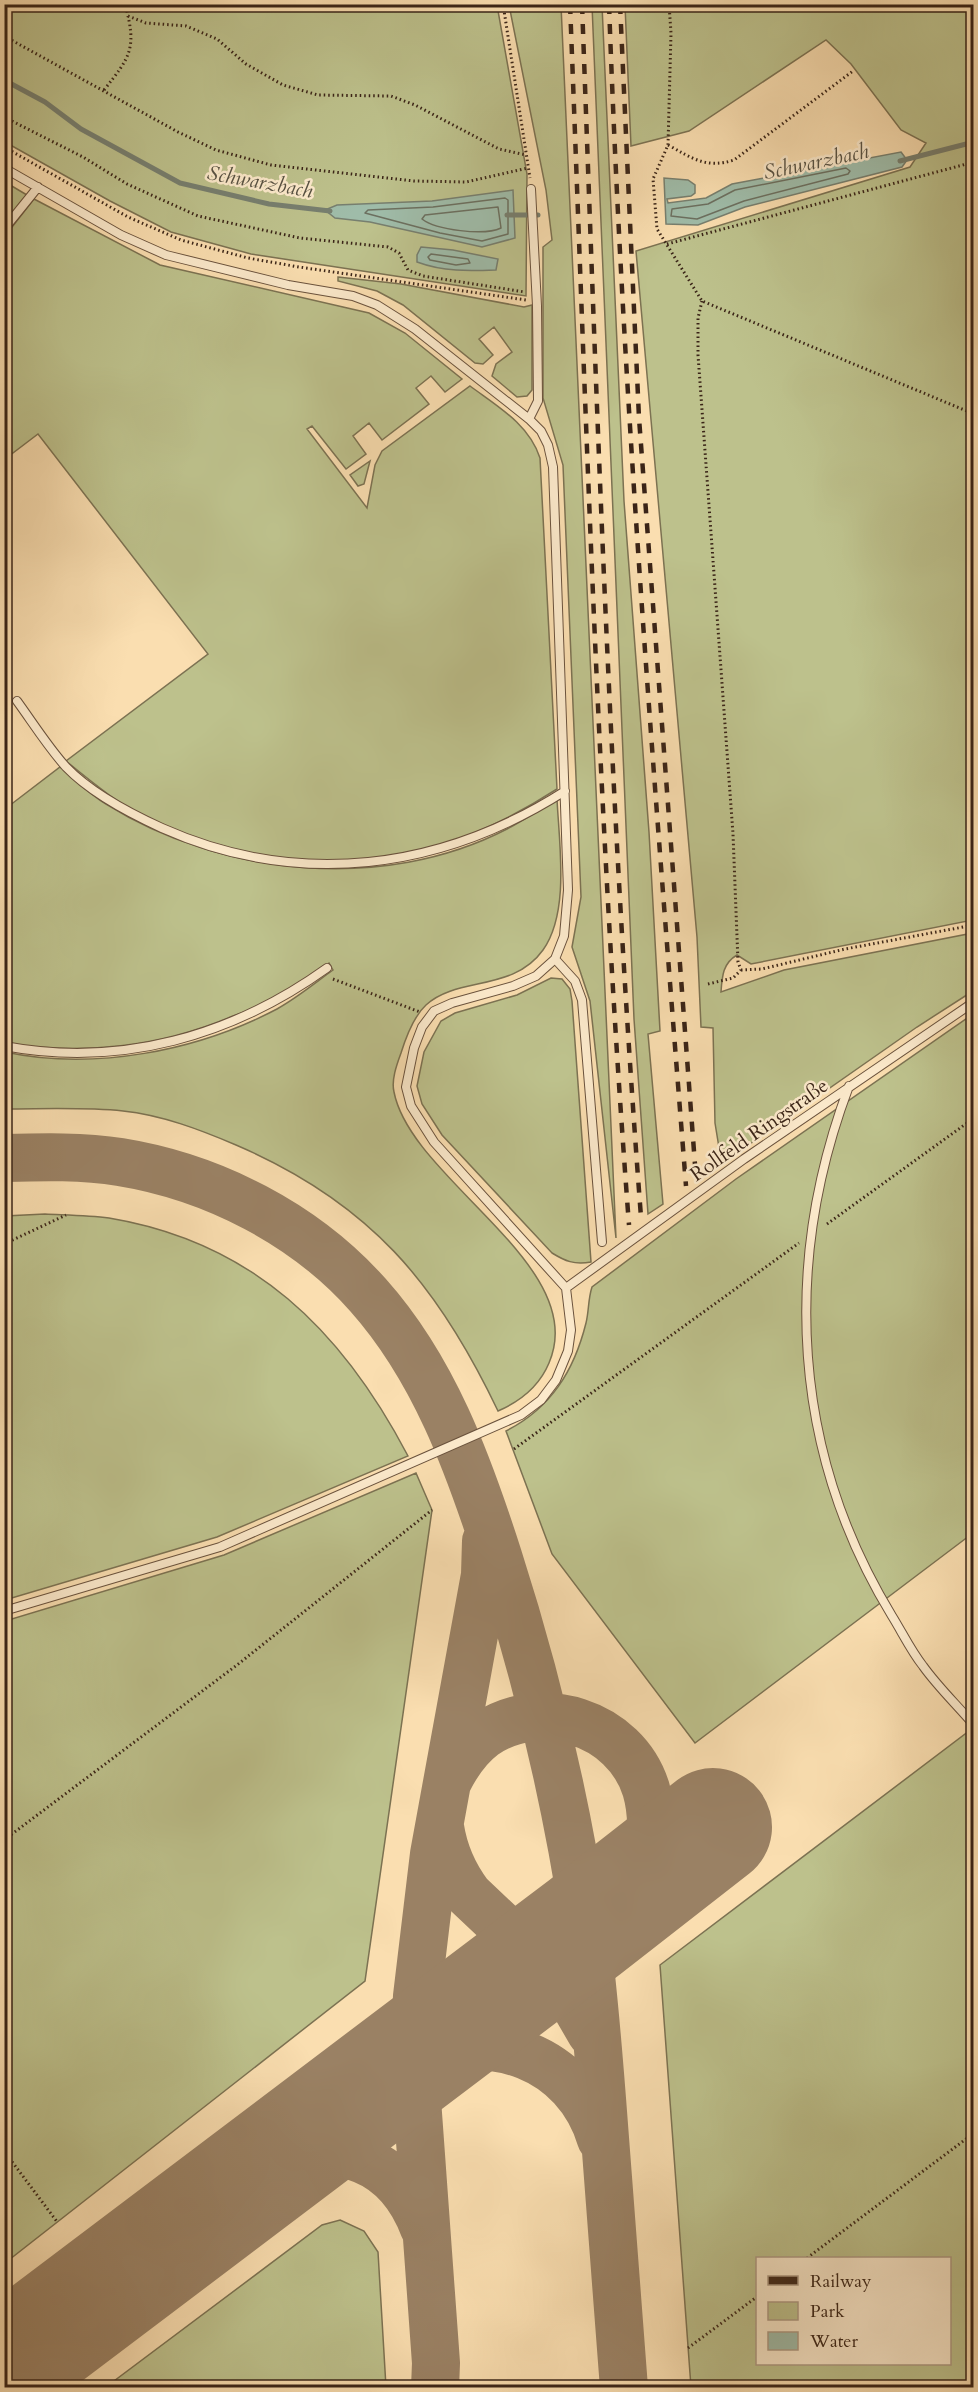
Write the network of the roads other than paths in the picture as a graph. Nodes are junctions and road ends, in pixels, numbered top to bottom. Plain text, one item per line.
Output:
1 (4, 168) edge
2 (38, 187) junction
3 (531, 189) road end
4 (4, 229) edge
5 (530, 419) junction
6 (17, 701) dead end
7 (565, 791) junction
8 (555, 959) junction
9 (327, 968) dead end
10 (974, 1002) edge
11 (4, 1046) edge
12 (849, 1086) junction
13 (602, 1242) dead end
14 (566, 1288) junction
15 (4, 1611) edge
16 (974, 1725) edge

1 - 2 lane
2 - 4 lane
2 - 5 lane
3 - 5 lane
5 - 7 lane
6 - 7 lane
7 - 8 lane
8 - 13 lane
8 - 14 lane
9 - 11 lane
10 - 12 lane, Rollfeld Ringstraße
12 - 14 lane, Rollfeld Ringstraße
12 - 16 lane
14 - 15 lane

